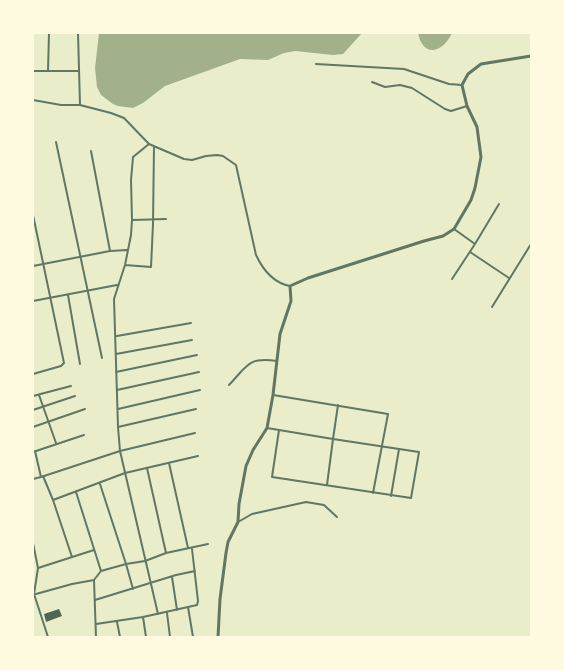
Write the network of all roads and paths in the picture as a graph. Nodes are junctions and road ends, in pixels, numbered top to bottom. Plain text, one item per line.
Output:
1 (49, 33) edge
2 (78, 33) edge
3 (531, 56) edge
4 (315, 64) dead end
5 (33, 71) edge
6 (48, 71) junction
7 (79, 71) junction
8 (372, 82) dead end
9 (462, 85) junction
10 (33, 100) edge
11 (80, 105) junction
12 (467, 106) junction
13 (56, 142) dead end
14 (149, 144) junction
15 (154, 146) junction
16 (91, 151) dead end
17 (499, 204) dead end
18 (33, 216) edge
19 (166, 219) dead end
20 (132, 220) junction
21 (153, 220) junction
22 (454, 229) junction
23 (476, 244) junction
24 (531, 244) edge
25 (110, 250) junction
26 (128, 250) junction
27 (470, 252) junction
28 (81, 257) junction
29 (43, 264) junction
30 (125, 265) junction
31 (33, 266) edge
32 (509, 278) junction
33 (452, 279) dead end
34 (117, 285) junction
35 (290, 286) junction
36 (88, 290) junction
37 (68, 294) junction
38 (49, 298) junction
39 (33, 301) edge
40 (492, 307) dead end
41 (191, 323) dead end
42 (116, 336) junction
43 (192, 339) dead end
44 (116, 354) junction
45 (197, 355) dead end
46 (102, 358) dead end
47 (277, 361) junction
48 (80, 364) dead end
49 (116, 372) junction
50 (199, 372) dead end
51 (33, 374) edge
52 (229, 385) dead end
53 (71, 386) dead end
54 (33, 390) edge
55 (117, 390) junction
56 (200, 390) dead end
57 (39, 395) junction
58 (273, 395) junction
59 (34, 396) edge
60 (75, 396) dead end
61 (338, 405) junction
62 (44, 406) junction
63 (85, 409) dead end
64 (117, 409) junction
65 (196, 409) dead end
66 (33, 410) edge
67 (50, 421) junction
68 (33, 427) edge
69 (118, 427) junction
70 (267, 428) junction
71 (279, 430) junction
72 (195, 433) dead end
73 (84, 435) dead end
74 (333, 439) junction
75 (57, 444) junction
76 (381, 447) junction
77 (399, 449) junction
78 (120, 451) junction
79 (34, 452) edge
80 (198, 456) dead end
81 (169, 463) junction
82 (147, 468) junction
83 (125, 473) junction
84 (42, 476) junction
85 (33, 479) edge
86 (100, 484) junction
87 (327, 485) junction
88 (76, 492) junction
89 (373, 493) junction
90 (391, 496) junction
91 (53, 500) junction
92 (337, 517) dead end
93 (238, 522) junction
94 (33, 543) edge
95 (208, 544) dead end
96 (190, 548) junction
97 (94, 550) junction
98 (166, 553) junction
99 (72, 557) junction
100 (145, 561) junction
101 (126, 564) junction
102 (38, 568) junction
103 (101, 571) junction
104 (195, 571) junction
105 (172, 577) junction
106 (94, 580) junction
107 (150, 584) junction
108 (133, 589) junction
109 (34, 595) edge
110 (95, 600) junction
111 (188, 607) junction
112 (177, 609) junction
113 (167, 612) junction
114 (158, 614) junction
115 (143, 617) junction
116 (117, 621) junction
117 (96, 624) junction
118 (48, 637) edge
119 (96, 637) edge
120 (120, 637) edge
121 (146, 637) edge
122 (170, 637) edge
123 (193, 637) edge
124 (218, 637) edge

1 - 6 street
2 - 7 street
3 - 9 street
4 - 9 street
5 - 6 street
6 - 7 street
7 - 11 street
8 - 12 street
9 - 12 street
10 - 11 street
11 - 14 street
12 - 22 street
13 - 28 street
14 - 15 street
14 - 20 street
15 - 21 street
15 - 35 street
16 - 25 street
17 - 23 street
18 - 29 street
19 - 21 street
20 - 21 street
20 - 26 street
21 - 30 street
22 - 23 street
22 - 35 street
23 - 27 street
24 - 32 street
25 - 26 street
25 - 28 street
26 - 30 street
27 - 32 street
27 - 33 street
28 - 29 street
28 - 36 street
29 - 31 street
29 - 38 street
30 - 34 street
32 - 40 street
34 - 36 street
34 - 42 street
35 - 47 street
36 - 37 street
36 - 46 street
37 - 38 street
37 - 48 street
38 - 39 street
38 - 51 street
41 - 42 street
42 - 44 street
43 - 44 street
44 - 49 street
45 - 49 street
47 - 52 street
47 - 58 street
49 - 55 street
50 - 55 street
53 - 57 street
54 - 59 street
55 - 64 street
56 - 64 street
57 - 59 street
57 - 62 street
58 - 61 street
58 - 70 street
60 - 62 street
61 - 74 street
61 - 76 street
62 - 66 street
62 - 67 street
63 - 67 street
64 - 69 street
65 - 69 street
67 - 68 street
67 - 75 street
69 - 78 street
70 - 71 street
70 - 93 street
71 - 74 street
71 - 87 street
72 - 78 street
73 - 75 street
74 - 76 street
74 - 87 street
75 - 79 street
76 - 77 street
76 - 89 street
77 - 90 street
77 - 90 street
78 - 83 street
78 - 84 street
79 - 84 street
80 - 81 street
81 - 82 street
81 - 96 street
82 - 83 street
82 - 98 street
83 - 86 street
83 - 100 street
84 - 85 street
84 - 91 street
86 - 88 street
86 - 101 street
87 - 89 street
88 - 91 street
88 - 97 street
89 - 90 street
91 - 99 street
92 - 93 street
93 - 124 street
94 - 102 street
95 - 96 street
96 - 98 street
96 - 104 street
97 - 99 street
97 - 103 street
98 - 100 street
99 - 102 street
100 - 101 street
100 - 107 street
101 - 103 street
101 - 108 street
102 - 109 street
103 - 106 street
104 - 105 street
104 - 111 street
105 - 107 street
105 - 112 street
106 - 109 street
106 - 110 street
107 - 108 street
107 - 114 street
108 - 110 street
109 - 118 street
110 - 117 street
111 - 112 street
111 - 123 street
112 - 113 street
113 - 114 street
113 - 122 street
114 - 115 street
115 - 116 street
115 - 121 street
116 - 117 street
116 - 120 street
117 - 119 street

